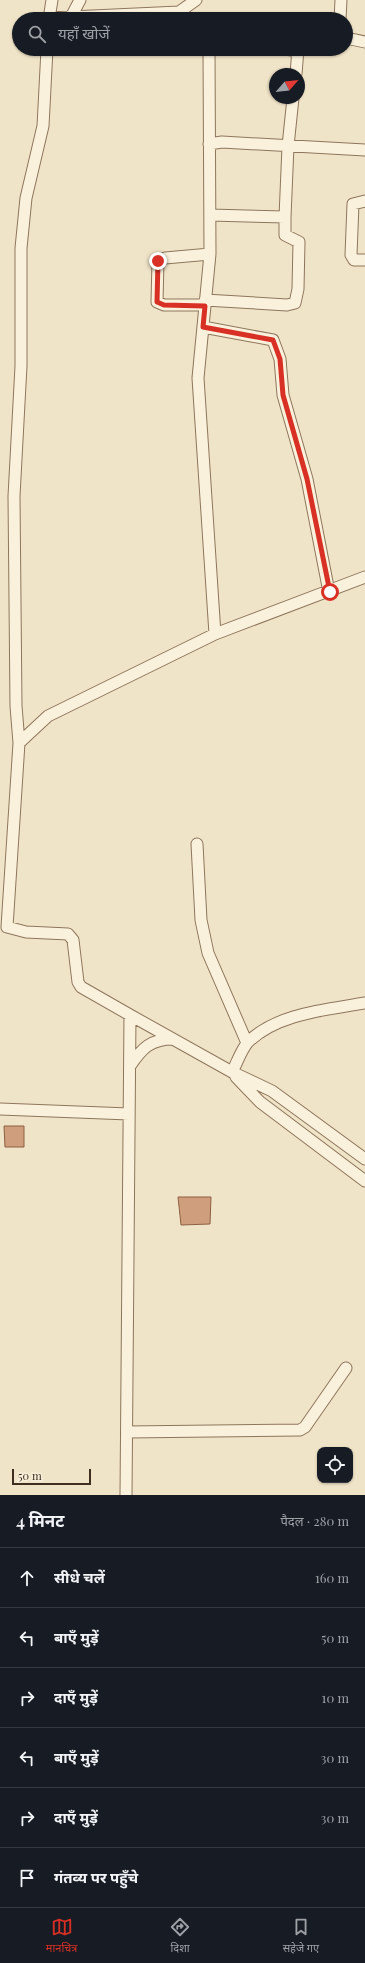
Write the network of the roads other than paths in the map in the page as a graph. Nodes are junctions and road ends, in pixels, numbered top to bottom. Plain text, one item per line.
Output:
1 (52, 0) edge
2 (80, 0) edge
3 (196, 0) edge
4 (341, 0) edge
5 (50, 12) edge
6 (74, 12) edge
7 (179, 12) edge
8 (340, 12) edge
9 (353, 39) edge
10 (365, 42) edge
11 (47, 56) edge
12 (209, 56) edge
13 (298, 56) edge
14 (296, 68) edge
15 (292, 104) edge
16 (209, 144) junction
17 (288, 146) junction
18 (365, 150) edge
19 (365, 201) edge
20 (210, 215) junction
21 (285, 217) junction
22 (210, 254) junction
23 (365, 260) edge
24 (205, 303) junction
25 (203, 327) junction
26 (365, 577) edge
27 (330, 592) junction
28 (216, 634) junction
29 (18, 743) junction
30 (197, 844) dead end
31 (365, 1003) edge
32 (130, 1015) junction
33 (173, 1039) junction
34 (247, 1043) junction
35 (130, 1066) junction
36 (232, 1072) junction
37 (0, 1109) edge
38 (129, 1114) junction
39 (365, 1159) edge
40 (365, 1181) edge
41 (346, 1368) dead end
42 (127, 1432) junction
43 (126, 1495) edge

1 - 5 street
2 - 6 street
3 - 7 street
4 - 8 street
9 - 10 street
11 - 29 street
12 - 16 street
13 - 14 street
15 - 17 street
16 - 17 street
16 - 20 street
17 - 18 street
17 - 21 street
19 - 23 street
20 - 21 street
20 - 22 street
21 - 24 street
22 - 24 street
22 - 24 street
24 - 25 street
25 - 27 street
25 - 28 street
26 - 27 street
27 - 28 street
28 - 29 street
29 - 32 street
30 - 34 street
31 - 34 street
32 - 33 street
32 - 35 street
33 - 35 street
33 - 36 street
34 - 36 street
35 - 38 street
36 - 39 street
36 - 40 street
37 - 38 street
38 - 42 street
41 - 42 street
42 - 43 street

